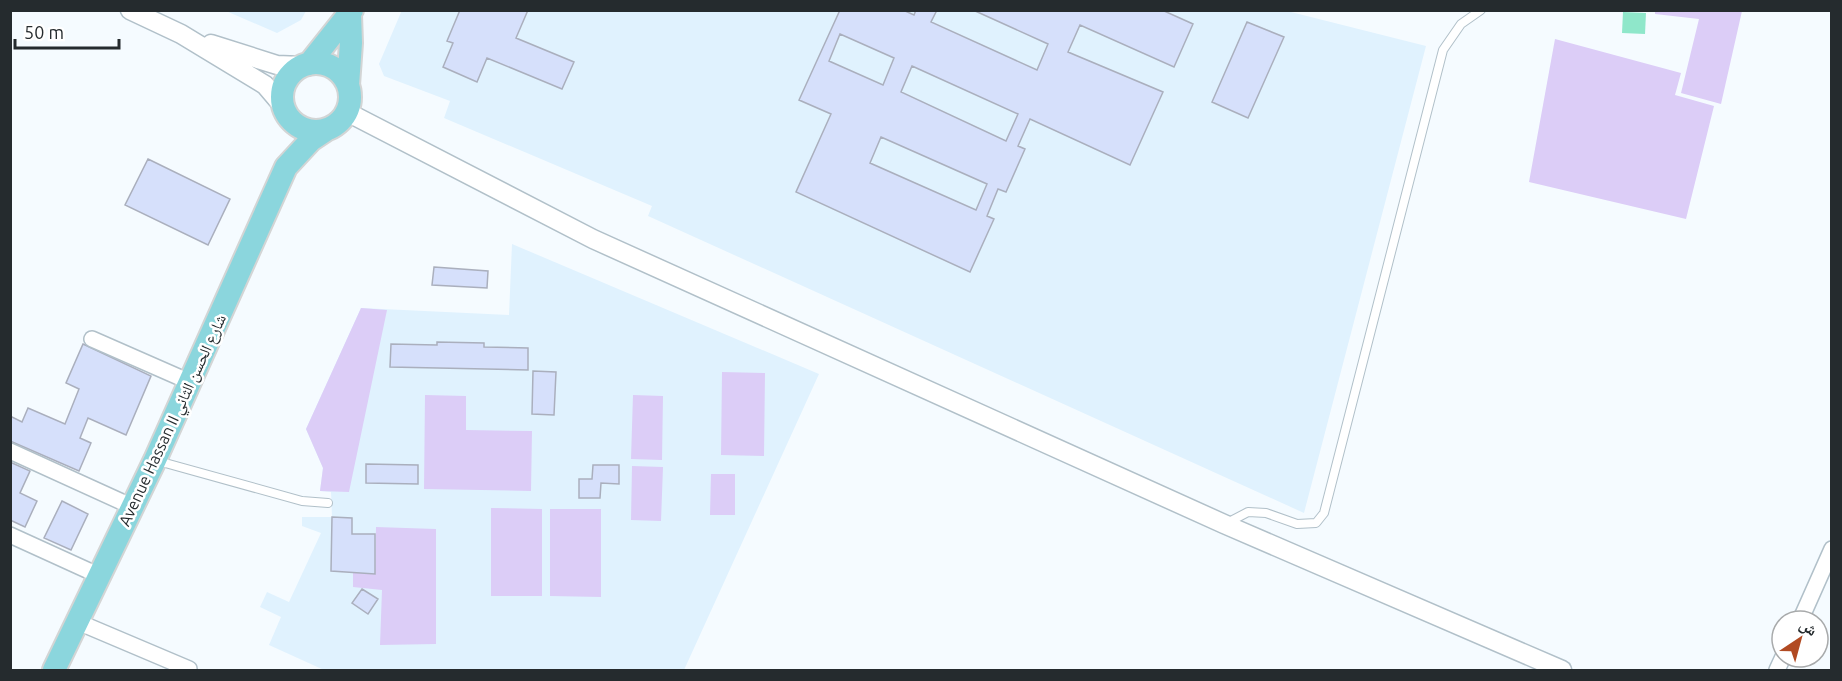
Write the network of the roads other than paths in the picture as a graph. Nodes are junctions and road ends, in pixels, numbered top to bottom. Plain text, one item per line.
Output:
1 (130, 10) edge
2 (1481, 10) edge
3 (351, 13) edge
4 (181, 34) junction
5 (306, 65) junction
6 (348, 85) junction
7 (283, 108) junction
8 (347, 112) junction
9 (326, 130) junction
10 (286, 167) junction
11 (92, 339) dead end
12 (190, 382) junction
13 (10, 451) edge
14 (155, 460) junction
15 (328, 503) dead end
16 (133, 507) junction
17 (1224, 524) junction
18 (10, 535) edge
19 (1832, 549) edge
20 (100, 576) junction
21 (1805, 609) edge
22 (78, 621) junction
23 (54, 670) edge
24 (189, 670) edge
25 (1562, 670) edge

1 - 4 street
2 - 17 lane
3 - 5 main road
3 - 6 main road
4 - 5 street
4 - 7 street
5 - 6 main road
5 - 7 main road
6 - 8 main road
7 - 9 main road
7 - 10 main road, Avenue Hassan II شارع الحسن الثاني
8 - 9 main road
8 - 17 street
9 - 10 main road, Avenue Hassan II شارع الحسن الثاني
10 - 12 main road, Avenue Hassan II شارع الحسن الثاني
11 - 12 street
12 - 14 main road, Avenue Hassan II شارع الحسن الثاني
13 - 16 street
14 - 15 lane
14 - 16 main road, Avenue Hassan II شارع الحسن الثاني
16 - 20 main road, Avenue Hassan II شارع الحسن الثاني
17 - 25 street
18 - 20 street
19 - 21 street
20 - 22 main road, Avenue Hassan II شارع الحسن الثاني
22 - 23 main road, Avenue Hassan II شارع الحسن الثاني
22 - 24 street

